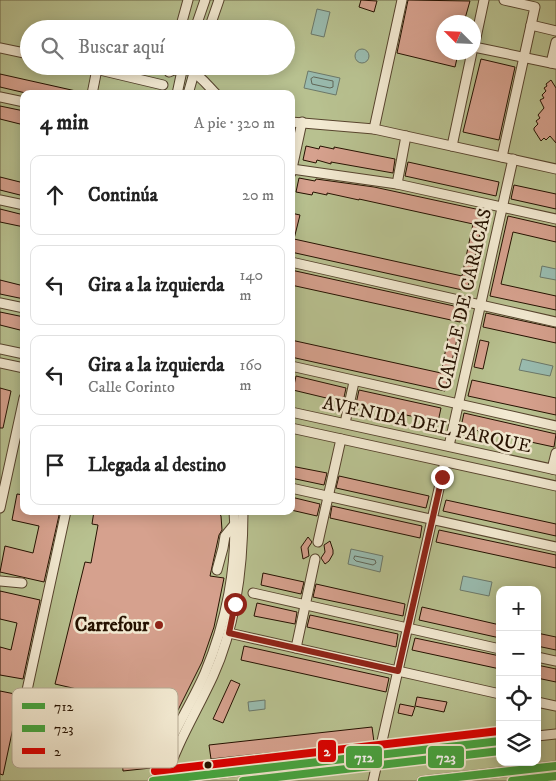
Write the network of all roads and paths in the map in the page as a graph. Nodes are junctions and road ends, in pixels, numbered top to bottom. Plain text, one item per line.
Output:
1 (188, 0) edge
2 (205, 0) edge
3 (219, 0) edge
4 (402, 0) edge
5 (484, 0) edge
6 (504, 0) edge
7 (481, 15) edge
8 (182, 20) edge
9 (198, 20) edge
10 (212, 20) edge
11 (531, 25) junction
12 (556, 31) edge
13 (556, 42) edge
14 (0, 48) edge
15 (481, 49) edge
16 (20, 52) edge
17 (524, 58) junction
18 (470, 60) edge
19 (554, 64) edge
20 (96, 75) edge
21 (116, 75) edge
22 (168, 75) edge
23 (181, 75) edge
24 (193, 75) edge
25 (200, 75) edge
26 (162, 89) edge
27 (93, 90) edge
28 (178, 90) edge
29 (189, 90) edge
30 (213, 90) edge
31 (0, 97) edge
32 (20, 101) edge
33 (295, 122) edge
34 (302, 122) junction
35 (374, 130) junction
36 (406, 136) junction
37 (452, 146) junction
38 (295, 156) edge
39 (502, 157) junction
40 (513, 159) junction
41 (556, 168) edge
42 (295, 171) edge
43 (397, 184) junction
44 (0, 200) edge
45 (20, 204) edge
46 (502, 207) junction
47 (556, 219) edge
48 (295, 263) edge
49 (0, 303) edge
50 (479, 306) junction
51 (20, 307) edge
52 (556, 322) edge
53 (0, 348) edge
54 (20, 353) edge
55 (0, 363) edge
56 (20, 367) edge
57 (295, 367) edge
58 (354, 382) junction
59 (457, 405) junction
60 (295, 413) edge
61 (20, 416) edge
62 (345, 423) junction
63 (556, 426) edge
64 (295, 429) edge
65 (341, 439) junction
66 (449, 446) junction
67 (556, 453) edge
68 (445, 462) junction
69 (554, 470) edge
70 (556, 486) edge
71 (295, 489) edge
72 (328, 496) junction
73 (0, 508) edge
74 (65, 515) edge
75 (234, 515) edge
76 (243, 515) edge
77 (432, 520) junction
78 (234, 525) junction
79 (318, 542) dead end
80 (556, 547) edge
81 (315, 559) dead end
82 (217, 570) dead end
83 (0, 581) edge
84 (22, 583) dead end
85 (253, 593) dead end
86 (305, 605) junction
87 (408, 628) junction
88 (229, 633) junction
89 (496, 647) edge
90 (296, 648) junction
91 (541, 658) edge
92 (556, 661) edge
93 (398, 671) junction
94 (27, 688) edge
95 (496, 693) edge
96 (541, 703) edge
97 (556, 706) edge
98 (178, 726) edge
99 (556, 734) edge
100 (541, 736) edge
101 (496, 741) edge
102 (178, 748) edge
103 (379, 754) junction
104 (556, 766) edge
105 (161, 768) edge
106 (167, 768) edge
107 (159, 781) edge
108 (373, 781) edge
109 (422, 781) edge

1 - 8 street
2 - 9 street
3 - 10 street
4 - 35 street
5 - 7 street
6 - 11 street
11 - 12 street
11 - 17 street
13 - 19 street
14 - 16 street
15 - 17 street
17 - 19 street
17 - 39 street
18 - 37 street
20 - 27 street
21 - 26 street
22 - 26 street
23 - 28 street
24 - 29 street
25 - 30 street
31 - 32 street
33 - 34 street
34 - 35 street
34 - 38 street
35 - 36 street
36 - 37 street
36 - 43 street
37 - 39 street
39 - 40 street
40 - 41 street
40 - 46 street, CALLE DE CARACAS
42 - 43 street
43 - 46 street
44 - 45 street
46 - 47 street
46 - 50 street, CALLE DE CARACAS
48 - 50 street
49 - 51 street
50 - 52 street
50 - 59 street, CALLE DE CARACAS
53 - 54 street
55 - 56 street
57 - 58 street
58 - 59 street
58 - 62 street
59 - 63 street
59 - 66 street, CALLE DE CARACAS
60 - 62 street, AVENIDA DEL PARQUE
61 - 73 street
62 - 66 street, AVENIDA DEL PARQUE
64 - 65 street, AVENIDA DEL PARQUE
65 - 68 street, AVENIDA DEL PARQUE
65 - 72 street
66 - 69 street, AVENIDA DEL PARQUE
67 - 69 street
68 - 70 street, AVENIDA DEL PARQUE
68 - 77 street
71 - 72 street
72 - 77 street
72 - 79 street
74 - 94 street
75 - 78 street
76 - 88 street
77 - 80 street
77 - 87 street
78 - 82 street
78 - 98 street
81 - 86 street
83 - 84 street
85 - 86 street
86 - 87 street
86 - 90 street
87 - 89 street
87 - 93 street
88 - 90 street
88 - 102 street
90 - 93 street
91 - 92 street
93 - 95 street
93 - 103 street
96 - 97 street
99 - 100 street
101 - 103 street
103 - 107 street
103 - 108 street
104 - 109 street
105 - 107 street
106 - 107 street

